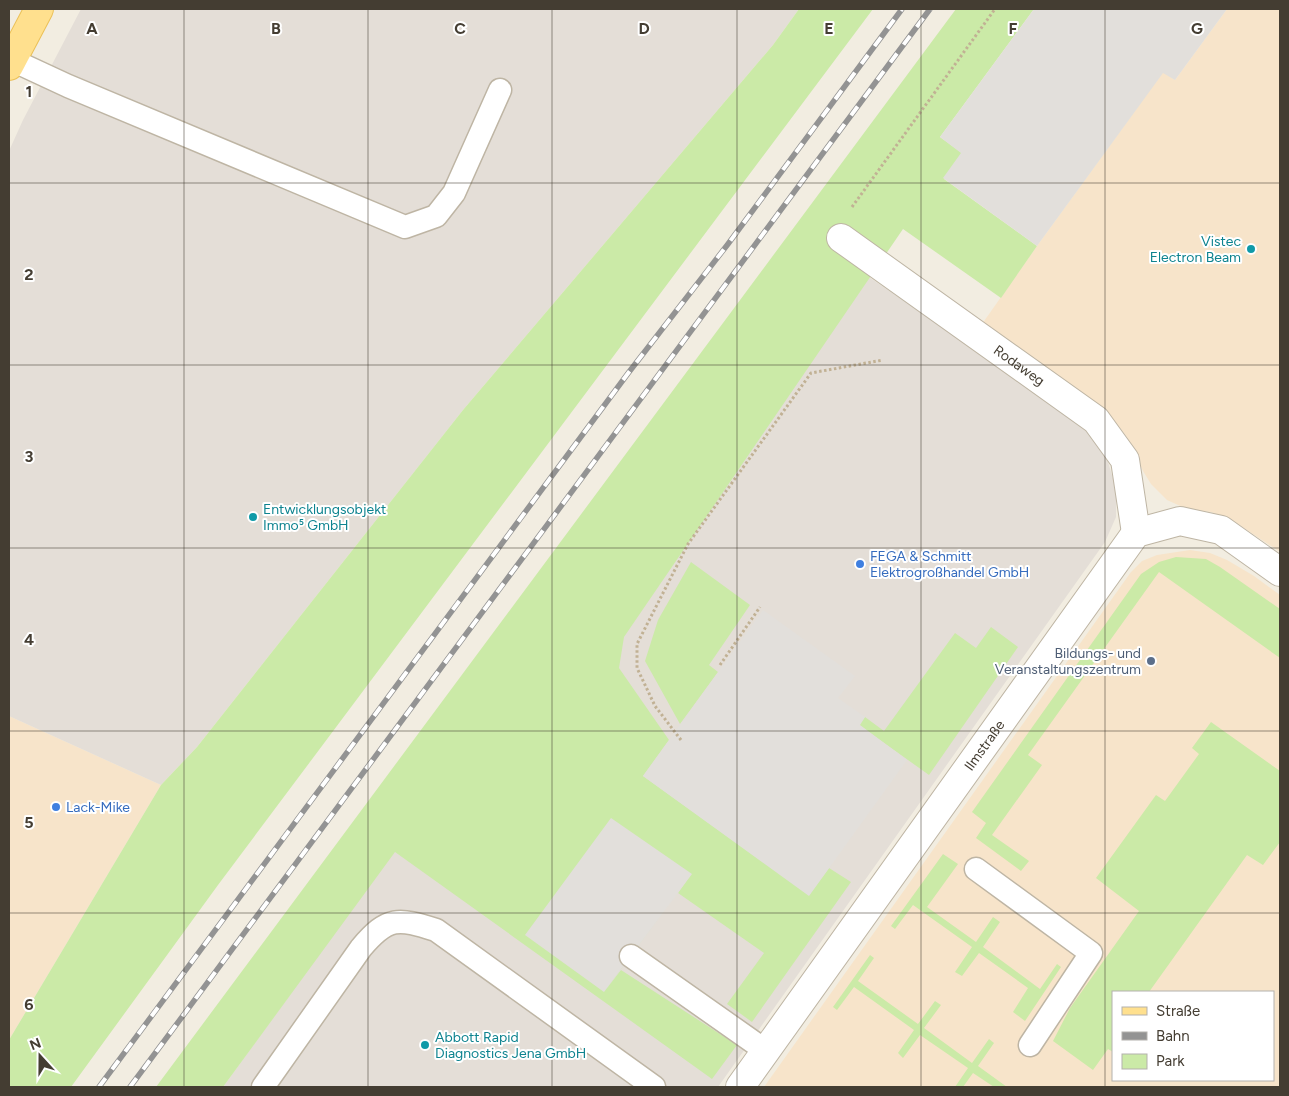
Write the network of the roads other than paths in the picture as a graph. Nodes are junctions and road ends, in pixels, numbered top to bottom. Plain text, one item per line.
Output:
1 (39, 9) edge
2 (10, 63) edge
3 (500, 90) dead end
4 (842, 238) road end
5 (1136, 533) junction
6 (1280, 572) edge
7 (976, 869) dead end
8 (631, 956) dead end
9 (1030, 1045) dead end
10 (766, 1051) junction
11 (262, 1087) edge
12 (654, 1087) edge
13 (740, 1087) edge

1 - 2 main road
2 - 3 lane
4 - 5 street, Rodaweg
5 - 6 street
5 - 10 street, Ilmstraße
7 - 9 lane
8 - 10 lane
10 - 13 street, Ilmstraße
11 - 12 lane

